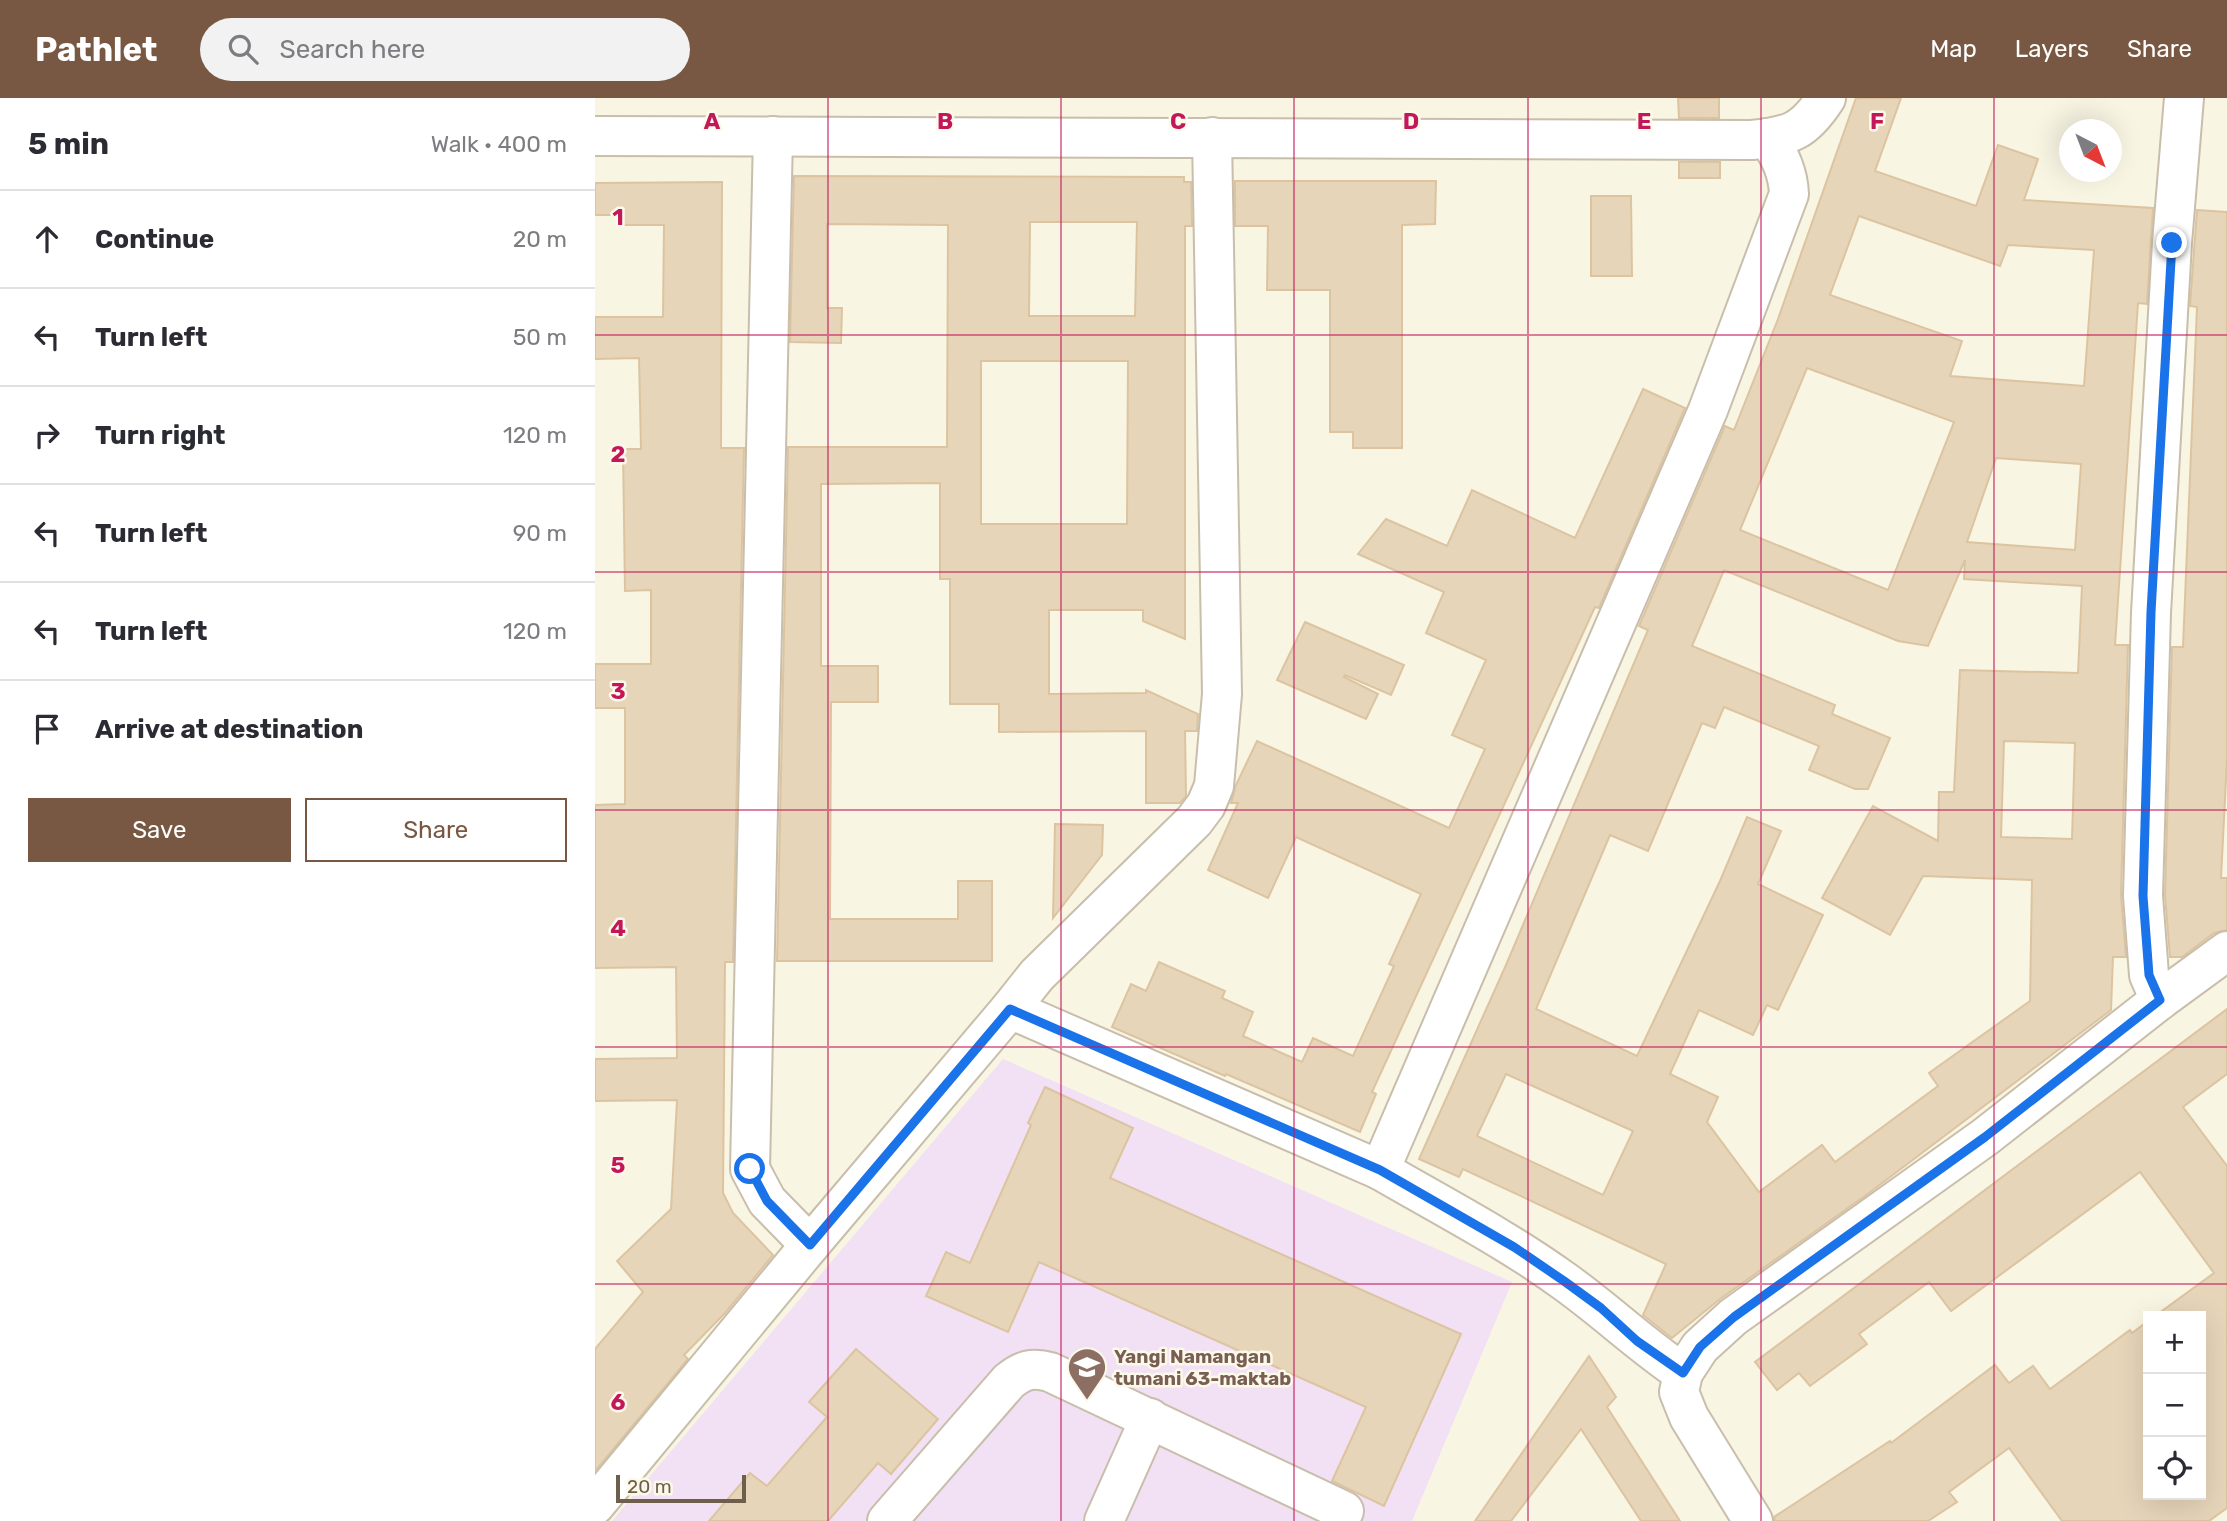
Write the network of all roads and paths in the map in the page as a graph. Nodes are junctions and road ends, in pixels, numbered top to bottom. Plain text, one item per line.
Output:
1 (1826, 98) edge
2 (2184, 98) edge
3 (595, 136) edge
4 (773, 136) junction
5 (1212, 137) junction
6 (1768, 138) junction
7 (2227, 951) edge
8 (2160, 1000) junction
9 (1010, 1009) junction
10 (1380, 1170) junction
11 (810, 1245) junction
12 (1683, 1373) junction
13 (1150, 1418) junction
14 (595, 1505) edge
15 (1344, 1511) dead end
16 (887, 1521) edge
17 (1104, 1521) edge
18 (1753, 1521) edge

1 - 6 street
2 - 8 street
3 - 4 street
4 - 5 street
4 - 11 street
5 - 6 street
5 - 9 street
6 - 10 street
7 - 8 street
8 - 12 street
9 - 10 street
9 - 11 street
10 - 12 street
11 - 14 street
12 - 18 street
13 - 15 street
13 - 16 street
13 - 17 street

